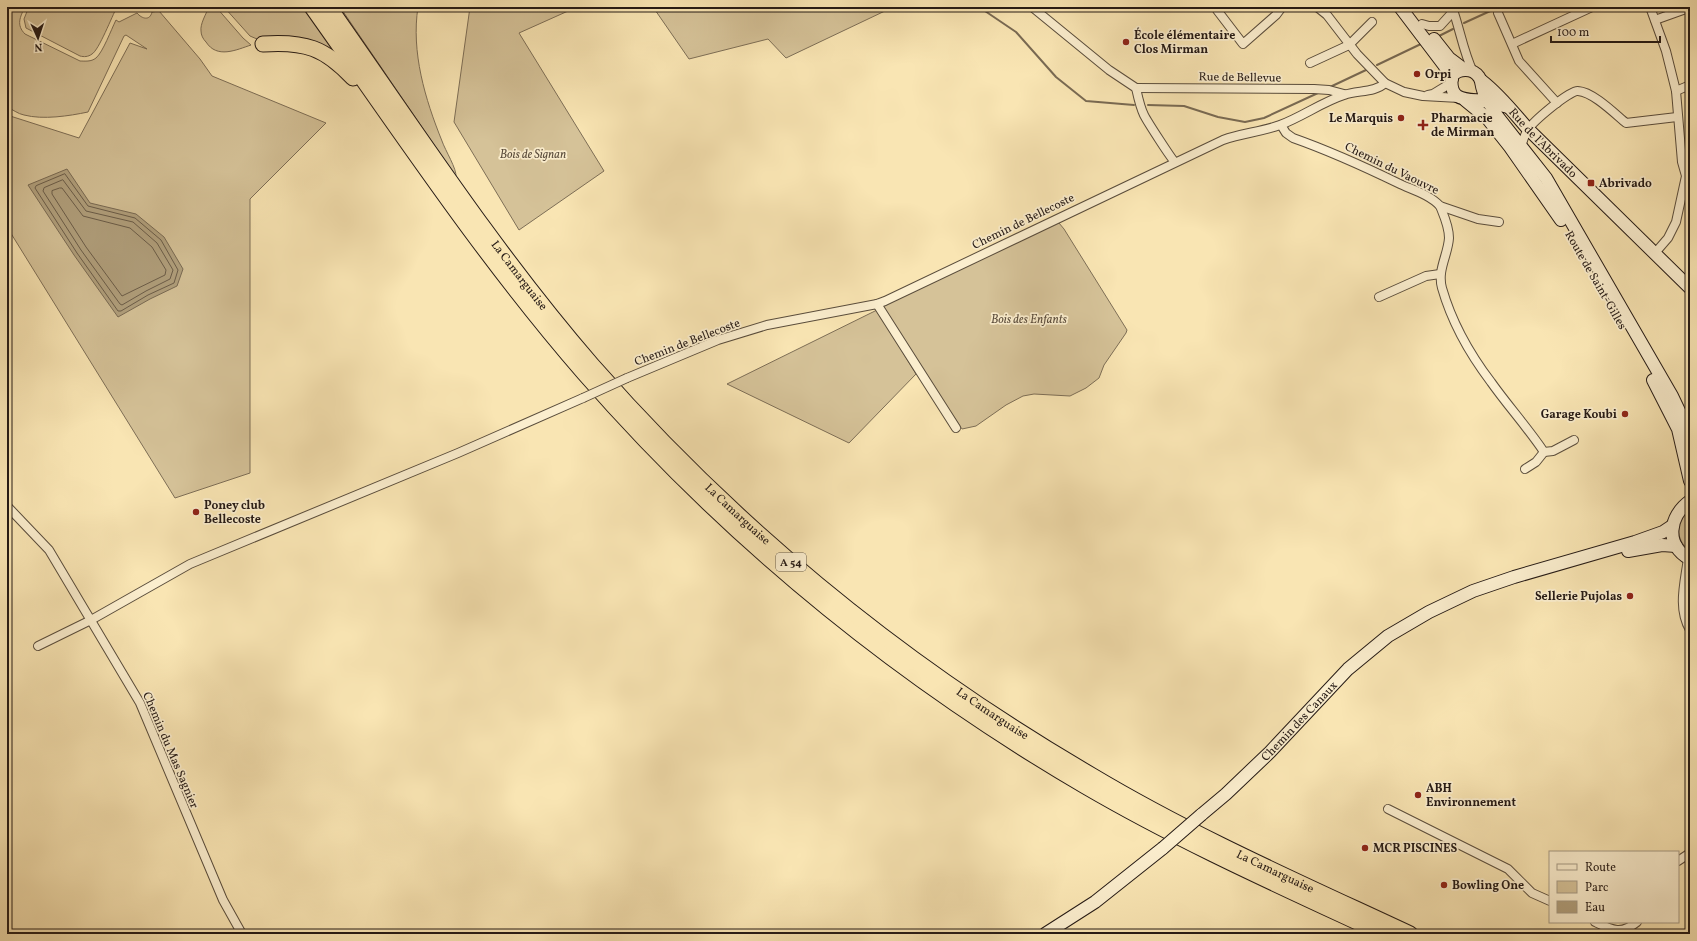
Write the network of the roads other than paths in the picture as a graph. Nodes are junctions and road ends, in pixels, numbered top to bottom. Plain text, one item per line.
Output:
1 (312, 7) edge
2 (329, 7) edge
3 (1032, 7) edge
4 (1282, 7) edge
5 (1317, 7) edge
6 (1400, 7) edge
7 (1407, 7) edge
8 (1592, 7) edge
9 (1650, 7) edge
10 (1685, 7) edge
11 (1453, 8) edge
12 (1216, 10) dead end
13 (1498, 13) dead end
14 (1655, 20) junction
15 (1372, 22) dead end
16 (1422, 24) junction
17 (1461, 42) junction
18 (264, 44) dead end
19 (1512, 44) junction
20 (1349, 45) junction
21 (1310, 62) dead end
22 (1465, 68) junction
23 (1452, 80) junction
24 (1385, 83) junction
25 (1690, 84) edge
26 (1482, 86) junction
27 (1136, 88) junction
28 (1676, 91) junction
29 (1344, 94) junction
30 (1424, 96) junction
31 (1464, 100) junction
32 (1489, 102) junction
33 (1557, 103) junction
34 (1508, 107) junction
35 (1677, 117) junction
36 (1281, 125) junction
37 (1528, 129) junction
38 (1521, 147) junction
39 (1175, 162) junction
40 (1688, 176) edge
41 (1440, 206) junction
42 (453, 207) junction
43 (1499, 222) dead end
44 (496, 236) dead end
45 (1655, 253) junction
46 (1440, 274) junction
47 (1690, 288) edge
48 (535, 295) junction
49 (1379, 297) dead end
50 (877, 304) junction
51 (1682, 417) junction
52 (956, 428) dead end
53 (1690, 428) edge
54 (1574, 440) dead end
55 (1690, 451) edge
56 (1544, 452) junction
57 (1525, 469) dead end
58 (1690, 481) edge
59 (1690, 487) edge
60 (1690, 501) edge
61 (7, 506) edge
62 (1672, 526) junction
63 (1676, 546) junction
64 (1582, 558) junction
65 (1689, 558) edge
66 (1690, 578) edge
67 (1683, 592) junction
68 (90, 620) junction
69 (1690, 630) edge
70 (38, 646) dead end
71 (1388, 809) dead end
72 (1690, 853) edge
73 (1679, 860) edge
74 (1549, 901) edge
75 (1597, 923) edge
76 (1636, 923) edge
77 (242, 934) edge
78 (1045, 934) edge
79 (1383, 934) edge
80 (1410, 934) edge

1 - 42 highway, La Camarguaise / A 54
2 - 48 highway, La Camarguaise / A 54
3 - 27 street
4 - 12 street
5 - 20 street
6 - 23 main road
7 - 16 main road
8 - 19 street
9 - 14 street
10 - 14 street
11 - 16 street
11 - 17 street
13 - 19 street
14 - 28 street
15 - 20 street
16 - 22 main road
17 - 22 street
17 - 22 street
18 - 42 highway
19 - 33 street
20 - 21 street
20 - 24 street
22 - 23 main road
22 - 26 main road
23 - 30 street
23 - 31 main road
24 - 29 street, Chemin de Bellecoste
24 - 30 street
25 - 28 street
26 - 31 main road
26 - 32 main road, Route de Saint-Gilles
26 - 34 main road, Rue de l'Abrivado
27 - 29 street, Rue de Bellevue
27 - 39 street
28 - 35 street
29 - 36 street, Chemin de Bellecoste
30 - 31 street
31 - 32 main road
31 - 58 main road, Route de Saint-Gilles
32 - 34 main road
32 - 38 main road, Route de Saint-Gilles
33 - 35 street
33 - 37 street
34 - 37 main road, Rue de l'Abrivado
35 - 40 street
36 - 39 street, Chemin de Bellecoste
36 - 41 street, Chemin du Vaouvre
37 - 38 street
37 - 45 main road, Rue de l'Abrivado
38 - 51 main road, Route de Saint-Gilles
39 - 50 street, Chemin de Bellecoste
40 - 45 street
41 - 43 street, Chemin du Vaouvre
41 - 46 street
42 - 79 highway, La Camarguaise / A 54
44 - 48 highway
45 - 47 main road, Rue de l'Abrivado
46 - 49 street
46 - 56 street
48 - 80 highway, La Camarguaise / A 54
50 - 52 street
50 - 68 street, Chemin de Bellecoste, bridge
51 - 53 main road
51 - 55 main road, Route de Saint-Gilles
54 - 56 street
56 - 57 street
59 - 60 main road
60 - 62 main road
61 - 68 street, Chemin du Mas Sagnier
62 - 63 main road
62 - 64 main road, Chemin des Canaux
63 - 64 main road, Chemin des Canaux
63 - 65 main road
64 - 78 main road, Chemin des Canaux, bridge
65 - 67 street
66 - 67 street
67 - 69 street
68 - 70 street, Chemin de Bellecoste
68 - 77 street, Chemin du Mas Sagnier
71 - 74 street
72 - 73 street
75 - 76 street

